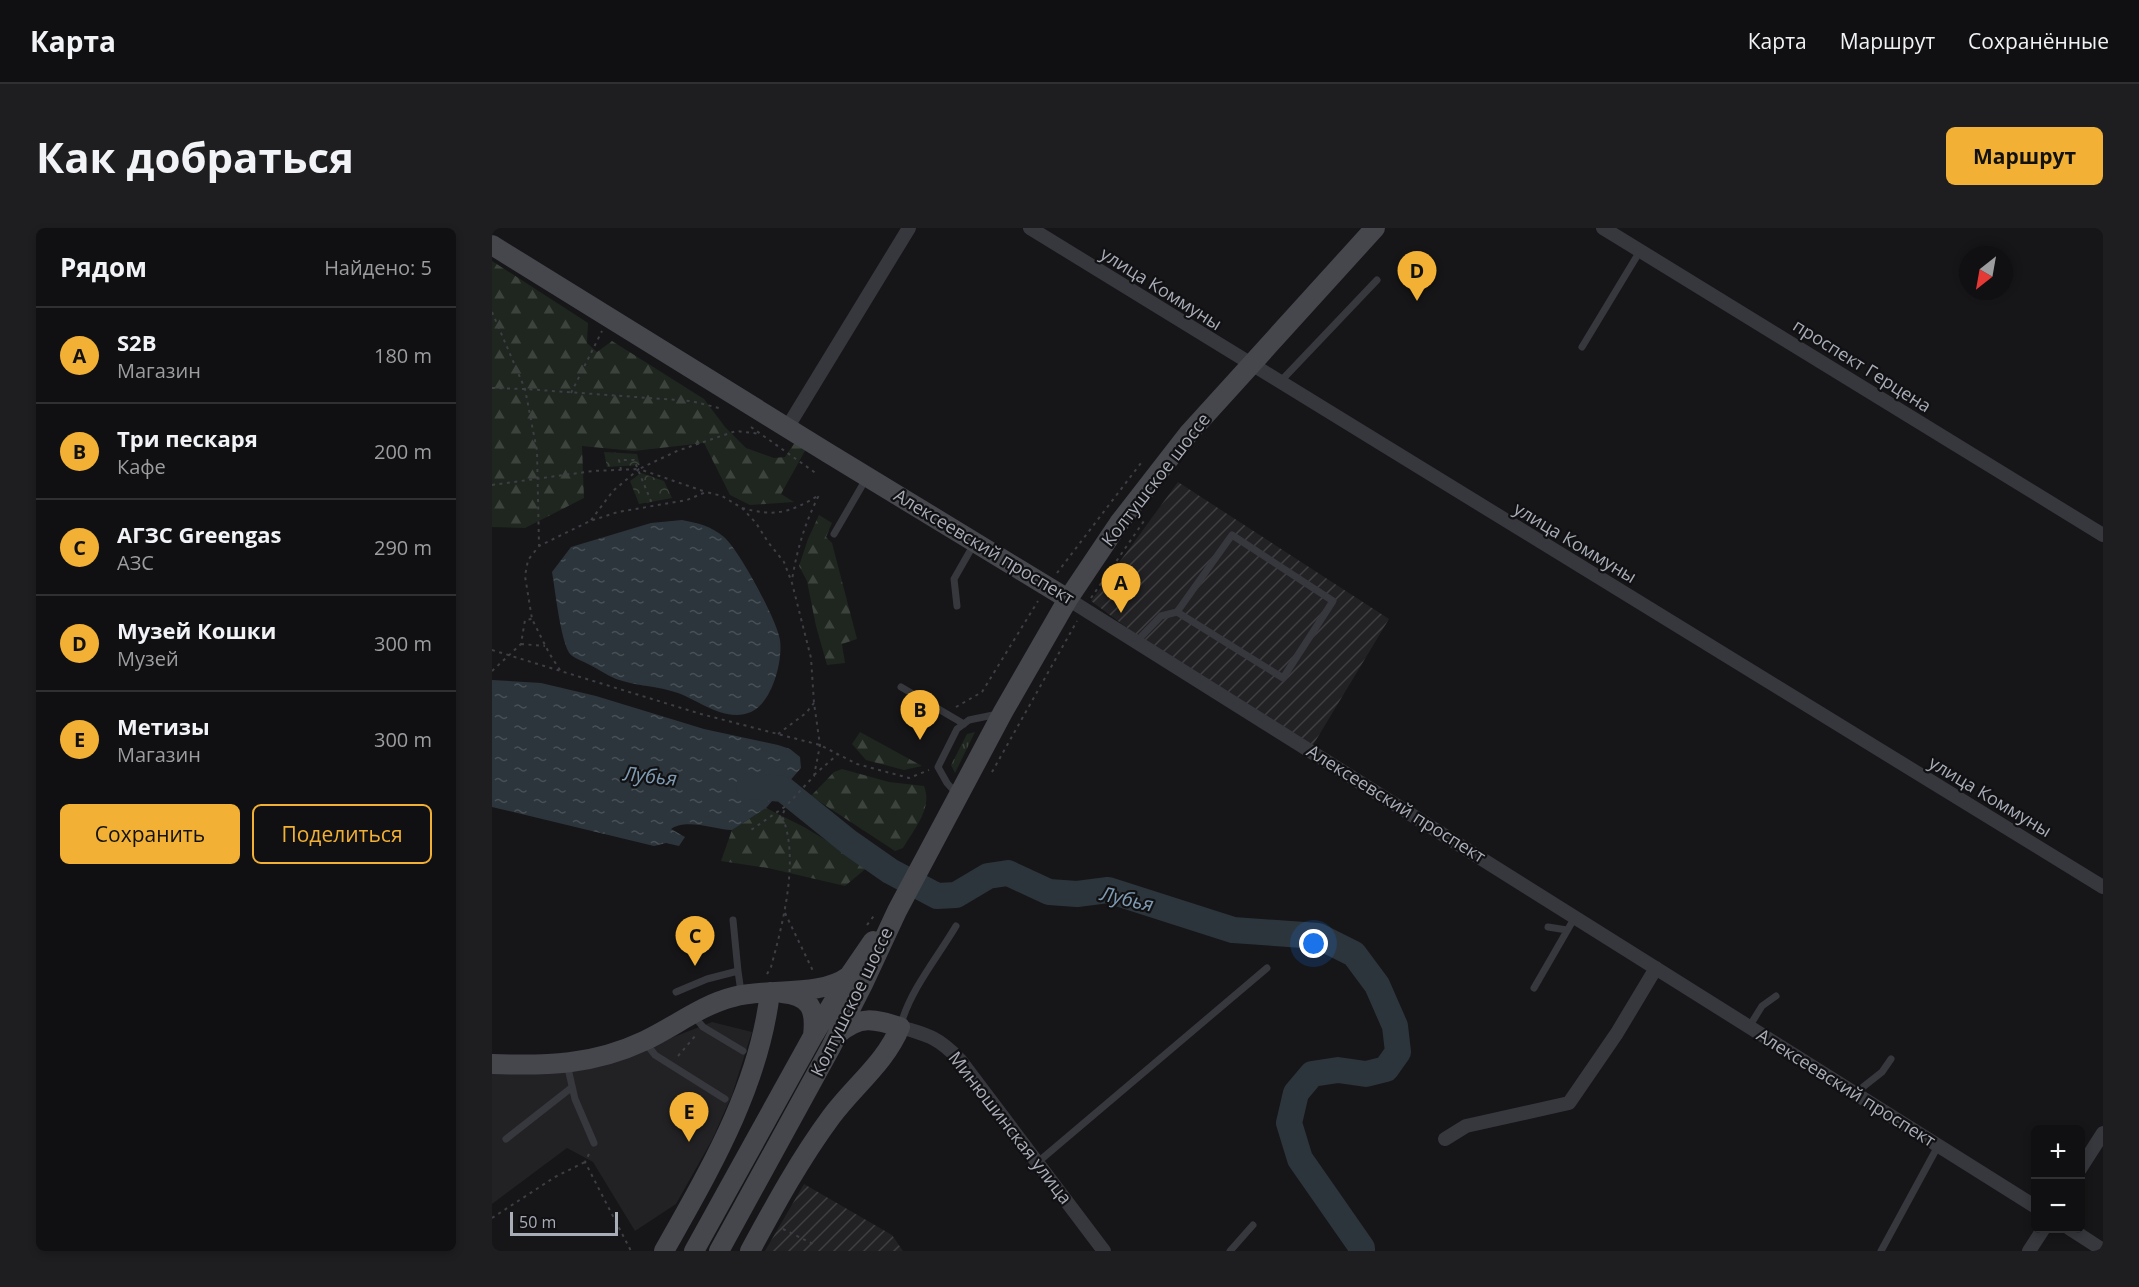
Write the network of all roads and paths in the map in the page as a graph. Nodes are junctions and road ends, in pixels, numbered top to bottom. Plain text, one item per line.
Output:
1 (909, 228) edge
2 (1030, 228) edge
3 (1375, 228) edge
4 (1603, 228) edge
5 (492, 245) edge
6 (1640, 251) junction
7 (1377, 280) dead end
8 (492, 312) edge
9 (602, 331) dead end
10 (1582, 347) dead end
11 (1250, 364) junction
12 (1279, 383) junction
13 (492, 388) edge
14 (525, 389) junction
15 (571, 393) junction
16 (729, 410) dead end
17 (745, 422) dead end
18 (787, 428) junction
19 (761, 434) junction
20 (639, 469) junction
21 (621, 470) junction
22 (817, 474) dead end
23 (868, 477) junction
24 (538, 478) junction
25 (492, 485) edge
26 (706, 492) junction
27 (653, 506) junction
28 (742, 508) junction
29 (590, 521) junction
30 (834, 534) dead end
31 (2103, 535) edge
32 (975, 542) junction
33 (539, 546) junction
34 (792, 583) junction
35 (1038, 601) dead end
36 (1076, 603) junction
37 (957, 606) dead end
38 (1177, 612) junction
39 (532, 619) junction
40 (1136, 642) junction
41 (521, 644) junction
42 (545, 646) junction
43 (492, 650) edge
44 (510, 656) junction
45 (560, 670) junction
46 (492, 671) edge
47 (902, 687) dead end
48 (814, 703) junction
49 (956, 707) dead end
50 (1003, 712) junction
51 (964, 724) junction
52 (778, 734) junction
53 (820, 746) junction
54 (837, 755) junction
55 (938, 767) junction
56 (992, 772) dead end
57 (814, 776) junction
58 (958, 796) junction
59 (786, 806) junction
60 (750, 830) dead end
61 (2103, 887) edge
62 (876, 913) dead end
63 (785, 914) junction
64 (1575, 917) junction
65 (733, 920) dead end
66 (956, 926) dead end
67 (1548, 927) dead end
68 (1567, 930) junction
69 (863, 931) dead end
70 (1267, 968) dead end
71 (1656, 968) junction
72 (738, 971) junction
73 (817, 977) dead end
74 (856, 980) junction
75 (1534, 988) dead end
76 (741, 990) junction
77 (676, 992) dead end
78 (770, 992) junction
79 (1776, 996) dead end
80 (698, 1020) junction
81 (900, 1027) junction
82 (1749, 1027) junction
83 (813, 1036) junction
84 (835, 1040) junction
85 (644, 1041) junction
86 (743, 1052) dead end
87 (1891, 1059) dead end
88 (492, 1064) edge
89 (567, 1064) junction
90 (670, 1065) junction
91 (571, 1088) junction
92 (1858, 1096) junction
93 (725, 1099) dead end
94 (1569, 1103) junction
95 (1562, 1116) dead end
96 (2103, 1133) edge
97 (506, 1139) dead end
98 (1444, 1139) dead end
99 (594, 1143) joint
100 (1938, 1146) junction
101 (2085, 1161) edge
102 (585, 1162) junction
103 (1038, 1162) junction
104 (2031, 1205) edge
105 (492, 1218) edge
106 (1253, 1225) dead end
107 (779, 1227) dead end
108 (2041, 1233) edge
109 (2077, 1233) edge
110 (815, 1245) dead end
111 (2103, 1250) edge
112 (631, 1251) edge
113 (664, 1251) edge
114 (694, 1251) edge
115 (719, 1251) edge
116 (750, 1251) edge
117 (1104, 1251) edge
118 (1230, 1251) edge
119 (1881, 1251) edge
120 (2029, 1251) edge

1 - 18 street
2 - 11 street, улица Коммуны
3 - 11 street, Колтушское шоссе
4 - 6 street, проспект Герцена
5 - 18 street, Алексеевский проспект
6 - 10 lane
6 - 31 street, проспект Герцена
7 - 12 lane
8 - 14 path
9 - 15 path
11 - 12 street, улица Коммуны
11 - 36 street, Колтушское шоссе
12 - 61 street, улица Коммуны
13 - 14 path
14 - 15 path
14 - 24 path
15 - 16 path
17 - 19 path
18 - 19 path
18 - 23 street, Алексеевский проспект
19 - 20 path
19 - 22 path
20 - 21 path
20 - 21 path
20 - 26 path
20 - 27 path
20 - 29 path
21 - 24 path
23 - 30 lane
23 - 32 street, Алексеевский проспект
24 - 25 path
24 - 33 path
26 - 27 path
26 - 28 path
27 - 29 path
28 - 34 path
28 - 34 path
29 - 33 path
32 - 36 street, Алексеевский проспект
32 - 37 lane
33 - 39 path
34 - 48 path
35 - 49 path
36 - 40 street, Алексеевский проспект
36 - 50 street, Колтушское шоссе
36 - 56 path
38 - 38 lane
38 - 40 lane
39 - 41 path
39 - 42 path
40 - 64 street, Алексеевский проспект
41 - 42 path
41 - 44 path
42 - 45 path
43 - 44 path
44 - 45 path
44 - 46 path
45 - 52 path
47 - 51 lane
48 - 52 path
48 - 53 path
50 - 51 lane
50 - 58 street, Колтушское шоссе
51 - 55 lane
52 - 53 path
53 - 54 path
53 - 57 path
54 - 55 path
54 - 57 path
55 - 58 lane
57 - 59 path
58 - 74 street, Колтушское шоссе
59 - 60 path
59 - 63 path
62 - 69 path
63 - 73 path
63 - 76 path
64 - 68 lane
64 - 71 street, Алексеевский проспект
65 - 72 lane
66 - 81 lane
67 - 68 lane
68 - 75 lane
70 - 103 lane
71 - 82 street, Алексеевский проспект
71 - 94 street
72 - 76 lane
72 - 77 lane
74 - 78 street
74 - 81 street, Минюшинская улица
74 - 83 street, Колтушское шоссе
74 - 84 street, Колтушское шоссе
76 - 78 street
76 - 80 street
78 - 83 street
78 - 113 street
79 - 82 lane
80 - 85 street
80 - 86 lane
80 - 90 path
81 - 84 street, Минюшинская улица
81 - 103 street, Минюшинская улица
81 - 116 street
82 - 92 street, Алексеевский проспект
83 - 114 street, Колтушское шоссе
84 - 115 street, Колтушское шоссе
85 - 89 street
85 - 90 lane
87 - 92 lane
88 - 89 street
89 - 91 lane
90 - 93 lane
91 - 97 lane
91 - 99 lane
92 - 100 street, Алексеевский проспект
94 - 95 street
94 - 98 street
96 - 101 street
99 - 102 path
100 - 104 street, Алексеевский проспект
100 - 119 lane
102 - 105 path
102 - 112 path
103 - 117 street, Минюшинская улица
106 - 118 lane
107 - 110 path
108 - 120 street
109 - 111 street

